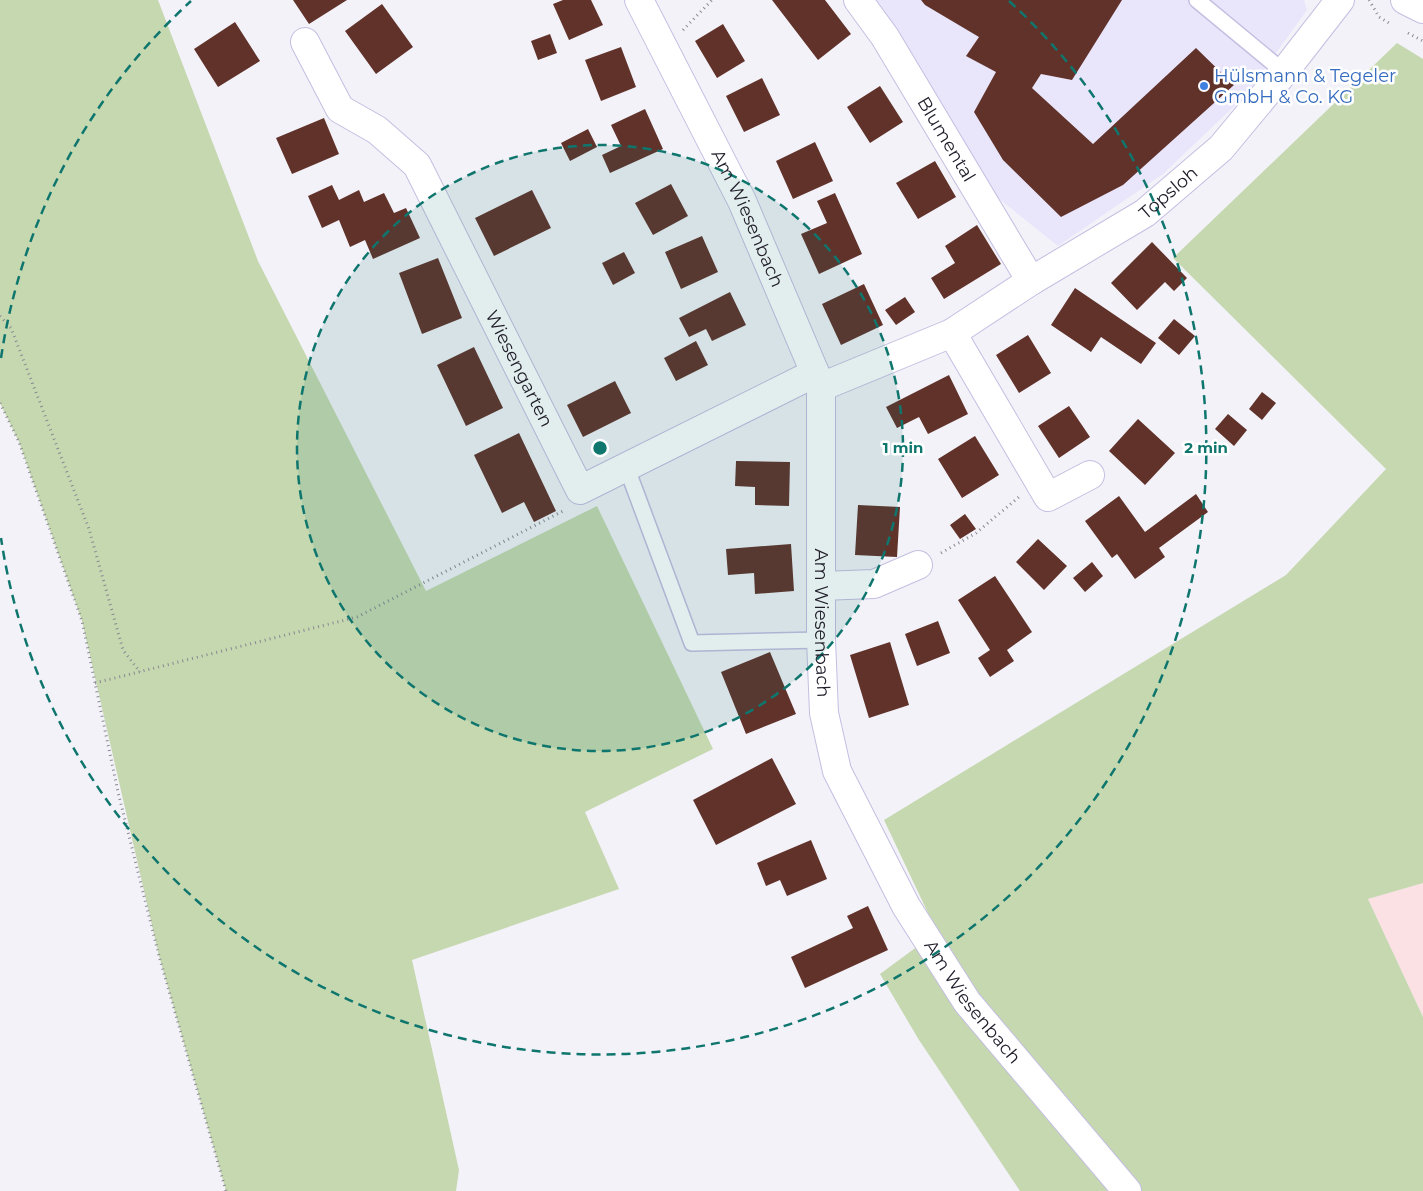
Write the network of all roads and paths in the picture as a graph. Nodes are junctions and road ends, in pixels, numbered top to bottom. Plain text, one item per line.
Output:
1 (639, 0) edge
2 (712, 0) edge
3 (858, 0) edge
4 (1197, 0) edge
5 (1340, 0) edge
6 (1405, 0) edge
7 (1423, 9) edge
8 (305, 42) dead end
9 (664, 48) junction
10 (1284, 72) junction
11 (1031, 281) junction
12 (0, 316) edge
13 (952, 333) junction
14 (818, 380) junction
15 (0, 403) edge
16 (626, 466) junction
17 (1090, 475) dead end
18 (1038, 481) junction
19 (580, 490) junction
20 (918, 565) joint
21 (821, 586) junction
22 (821, 640) junction
23 (140, 672) junction
24 (95, 683) junction
25 (226, 1191) edge
26 (1127, 1191) edge

1 - 9 street, Am Wiesenbach
2 - 9 path
3 - 11 street, Blumental
4 - 10 lane
5 - 10 street, Topsloh
6 - 7 street
8 - 19 street, Wiesengarten
9 - 14 street, Am Wiesenbach
10 - 11 street, Topsloh
11 - 13 street, Topsloh
12 - 23 path
13 - 14 street, Topsloh
13 - 18 street
14 - 16 street
14 - 21 street, Am Wiesenbach
15 - 24 path
16 - 19 street
16 - 22 lane
17 - 18 street
18 - 20 path
19 - 23 path
20 - 21 street
21 - 22 street, Am Wiesenbach
22 - 26 street, Am Wiesenbach
23 - 24 path
24 - 25 path

